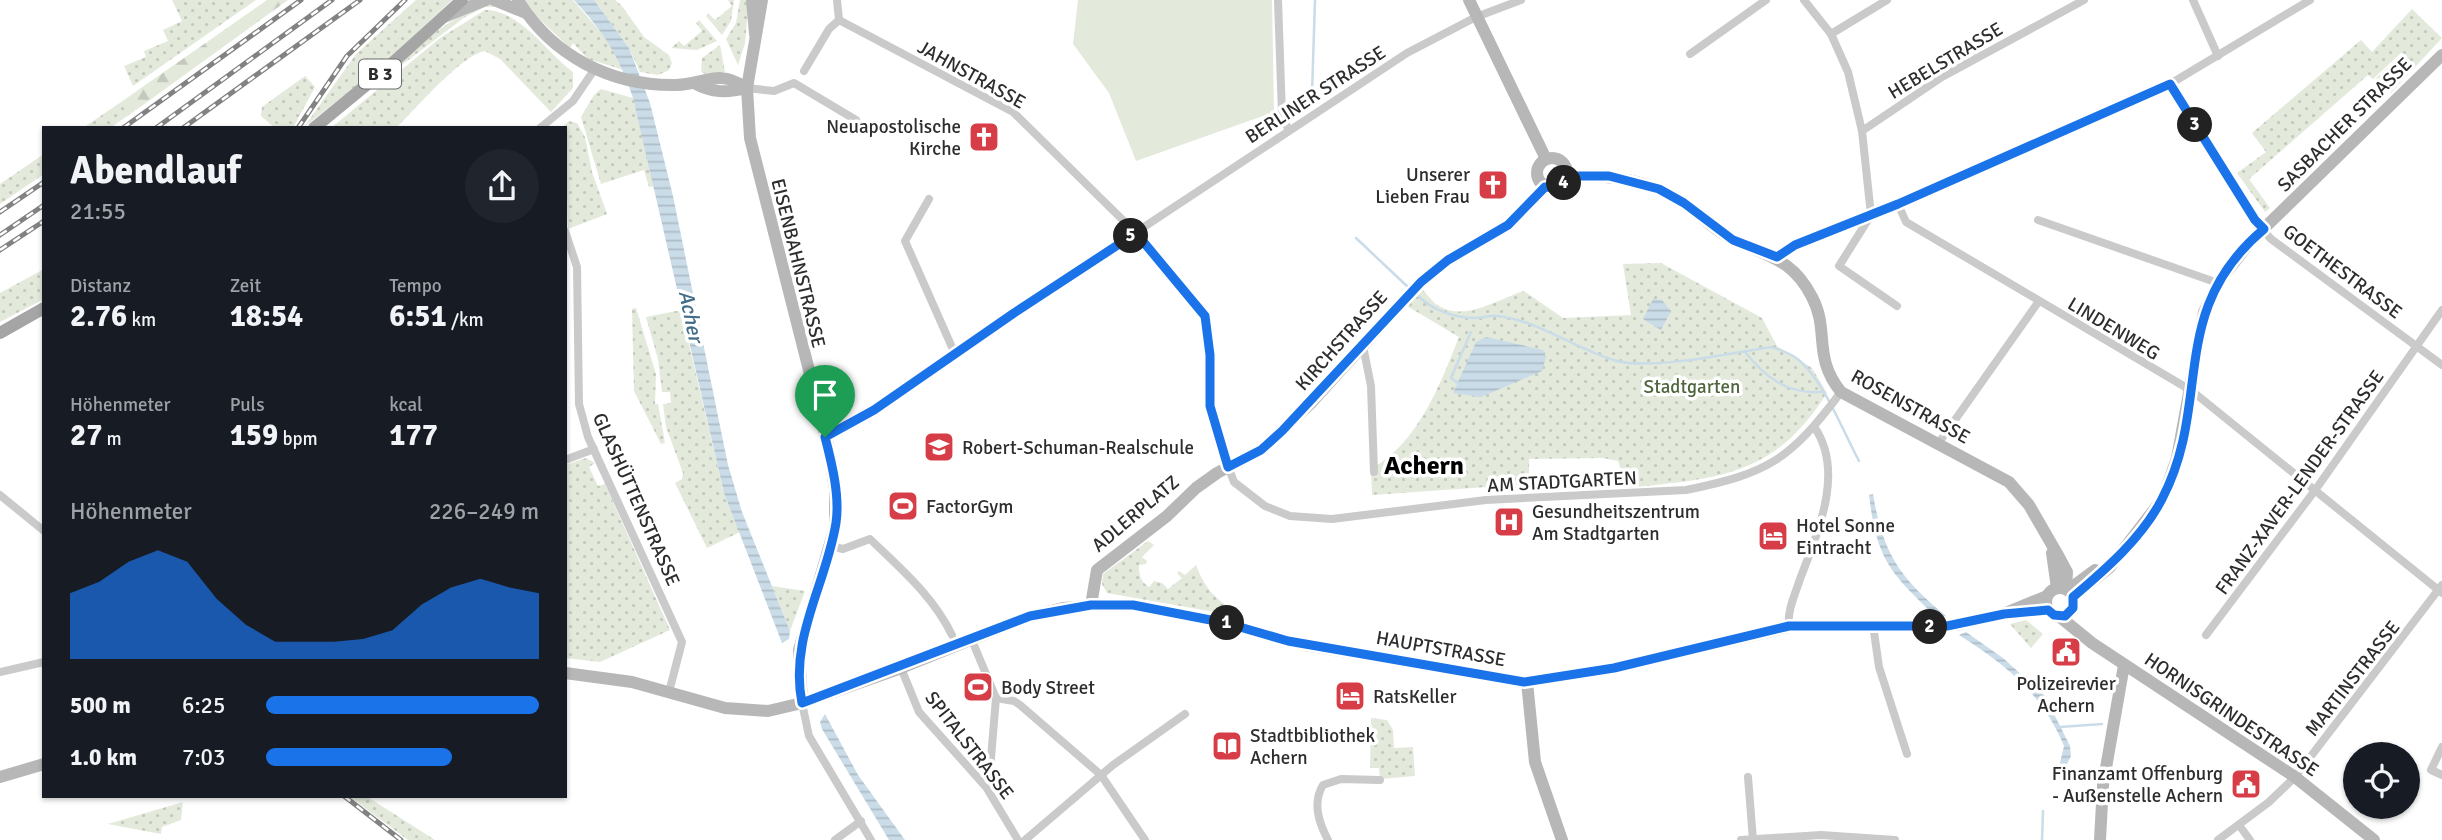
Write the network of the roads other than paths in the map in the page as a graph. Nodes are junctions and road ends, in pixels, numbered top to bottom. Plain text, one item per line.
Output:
1 (463, 0) edge
2 (486, 0) edge
3 (495, 0) edge
4 (752, 0) edge
5 (762, 0) edge
6 (837, 0) edge
7 (1278, 0) edge
8 (1469, 0) edge
9 (1521, 0) edge
10 (1766, 0) edge
11 (1804, 0) edge
12 (1887, 0) edge
13 (2084, 0) edge
14 (2193, 0) edge
15 (2311, 0) edge
16 (510, 1) edge
17 (444, 17) junction
18 (1476, 17) junction
19 (839, 20) junction
20 (755, 34) junction
21 (1830, 34) junction
22 (1690, 54) dead end
23 (2218, 55) junction
24 (2442, 55) edge
25 (804, 71) dead end
26 (601, 72) junction
27 (2170, 84) junction
28 (747, 88) junction
29 (856, 120) dead end
30 (316, 126) edge
31 (542, 126) edge
32 (1288, 129) junction
33 (1862, 131) junction
34 (1546, 159) junction
35 (1568, 176) junction
36 (1545, 187) junction
37 (929, 199) dead end
38 (1898, 204) junction
39 (1871, 215) junction
40 (2038, 220) dead end
41 (2264, 229) junction
42 (1136, 233) junction
43 (567, 237) edge
44 (1777, 257) junction
45 (2218, 283) junction
46 (2039, 302) junction
47 (1897, 306) dead end
48 (42, 309) edge
49 (2442, 310) edge
50 (0, 333) edge
51 (1363, 346) junction
52 (2417, 347) junction
53 (955, 354) junction
54 (2442, 365) edge
55 (2192, 391) junction
56 (1841, 392) junction
57 (1815, 428) junction
58 (825, 437) junction
59 (1938, 444) junction
60 (594, 449) junction
61 (567, 459) edge
62 (1228, 467) junction
63 (1374, 472) dead end
64 (2316, 489) junction
65 (0, 495) edge
66 (42, 529) edge
67 (831, 546) junction
68 (2052, 549) junction
69 (2114, 559) junction
70 (2067, 572) junction
71 (2085, 578) junction
72 (2441, 589) edge
73 (2062, 592) junction
74 (1091, 605) junction
75 (2048, 610) junction
76 (2004, 614) junction
77 (2066, 614) junction
78 (1873, 625) junction
79 (1789, 626) junction
80 (952, 635) dead end
81 (2206, 635) dead end
82 (971, 638) junction
83 (42, 662) edge
84 (2124, 665) junction
85 (901, 668) junction
86 (0, 672) edge
87 (567, 673) edge
88 (1527, 682) junction
89 (669, 692) junction
90 (996, 698) junction
91 (802, 703) junction
92 (1185, 714) dead end
93 (2442, 747) edge
94 (1907, 754) dead end
95 (42, 765) edge
96 (990, 770) junction
97 (976, 774) junction
98 (1101, 775) junction
99 (2442, 775) edge
100 (0, 777) edge
101 (1748, 777) dead end
102 (2295, 777) junction
103 (1380, 780) dead end
104 (986, 787) junction
105 (861, 821) junction
106 (2239, 825) junction
107 (1753, 839) edge
108 (835, 840) edge
109 (871, 840) edge
110 (1018, 840) edge
111 (1025, 840) edge
112 (1145, 840) edge
113 (1328, 840) edge
114 (1562, 840) edge
115 (1741, 840) edge
116 (1895, 840) edge
117 (2100, 840) edge
118 (2218, 840) edge
119 (2250, 840) edge
120 (2374, 840) edge

1 - 17 main road, B 3
2 - 17 street
3 - 16 street
4 - 20 street, EISENBAHNSTRASSE
5 - 20 street, EISENBAHNSTRASSE
6 - 19 street
7 - 32 street
8 - 18 street
9 - 18 street, BERLINER STRASSE
10 - 22 street
11 - 21 street
12 - 21 street
13 - 33 street, HEBELSTRASSE
14 - 23 street
15 - 23 street
16 - 26 street
17 - 30 main road, B 3
18 - 32 street, BERLINER STRASSE
18 - 34 street
19 - 25 street
19 - 42 street, JAHNSTRASSE
20 - 28 street, EISENBAHNSTRASSE
21 - 33 street
23 - 27 street
24 - 41 street, SASBACHER STRASSE
26 - 28 street
26 - 31 street
27 - 38 street
27 - 41 street, GOETHESTRASSE
28 - 29 street
28 - 58 street, EISENBAHNSTRASSE
32 - 42 street, BERLINER STRASSE
33 - 39 street
34 - 35 street
34 - 36 street
35 - 36 street
35 - 44 street, ROSENSTRASSE
36 - 51 street, KIRCHSTRASSE
37 - 53 street
38 - 39 street
38 - 46 street, LINDENWEG
39 - 44 street
39 - 47 street
40 - 45 street
41 - 45 street, SASBACHER STRASSE
41 - 52 street, GOETHESTRASSE
42 - 53 street, BERLINER STRASSE
42 - 62 street, JAHNSTRASSE
43 - 60 street, GLASHÜTTENSTRASSE
44 - 56 street, ROSENSTRASSE
45 - 55 street, SASBACHER STRASSE
46 - 55 street, LINDENWEG
46 - 59 street
48 - 50 main road
49 - 52 street, FRANZ-XAVER-LENDER-STRASSE
51 - 62 street, KIRCHSTRASSE
51 - 63 street
52 - 54 street, GOETHESTRASSE
52 - 64 street, FRANZ-XAVER-LENDER-STRASSE
53 - 58 street, BERLINER STRASSE
55 - 64 street, LINDENWEG
55 - 69 street, SASBACHER STRASSE
56 - 57 street, AM STADTGARTEN
56 - 59 street, ROSENSTRASSE
57 - 62 street, AM STADTGARTEN
57 - 79 street
58 - 67 street, EISENBAHNSTRASSE
59 - 68 street, ROSENSTRASSE
60 - 61 street
60 - 89 street, GLASHÜTTENSTRASSE
62 - 74 street, ADLERPLATZ
64 - 72 street, LINDENWEG
64 - 81 street, FRANZ-XAVER-LENDER-STRASSE
65 - 66 street
67 - 80 street
67 - 91 street, EISENBAHNSTRASSE
68 - 70 street, ROSENSTRASSE
68 - 73 street, ROSENSTRASSE
69 - 71 street, SASBACHER STRASSE
69 - 73 street, SASBACHER STRASSE
70 - 71 street
70 - 73 street
71 - 73 street, SASBACHER STRASSE
72 - 102 street, MARTINSTRASSE
73 - 75 street
73 - 76 street, HAUPTSTRASSE
73 - 77 street
74 - 82 street, HAUPTSTRASSE
74 - 88 street, HAUPTSTRASSE
75 - 76 street, HAUPTSTRASSE
75 - 77 street, HORNISGRINDESTRASSE
76 - 78 street, HAUPTSTRASSE
77 - 84 street, HORNISGRINDESTRASSE
78 - 79 street, HAUPTSTRASSE
78 - 94 street
79 - 88 street, HAUPTSTRASSE
82 - 85 street, HAUPTSTRASSE
82 - 90 street
83 - 86 street
84 - 102 street, HORNISGRINDESTRASSE
84 - 117 street
85 - 91 street, HAUPTSTRASSE
85 - 97 street, SPITALSTRASSE
87 - 89 street, HAUPTSTRASSE
88 - 114 street
89 - 91 street, HAUPTSTRASSE
90 - 96 street
90 - 98 street
91 - 105 street
92 - 98 street
93 - 99 street
95 - 100 street
96 - 97 street
96 - 104 street
97 - 104 street, SPITALSTRASSE
98 - 111 street
98 - 112 street
101 - 107 street
102 - 106 street, MARTINSTRASSE
102 - 120 street, HORNISGRINDESTRASSE
103 - 113 street
104 - 110 street, SPITALSTRASSE
105 - 108 street
105 - 109 street
106 - 118 street, MARTINSTRASSE
106 - 119 street
107 - 115 street
107 - 116 street

